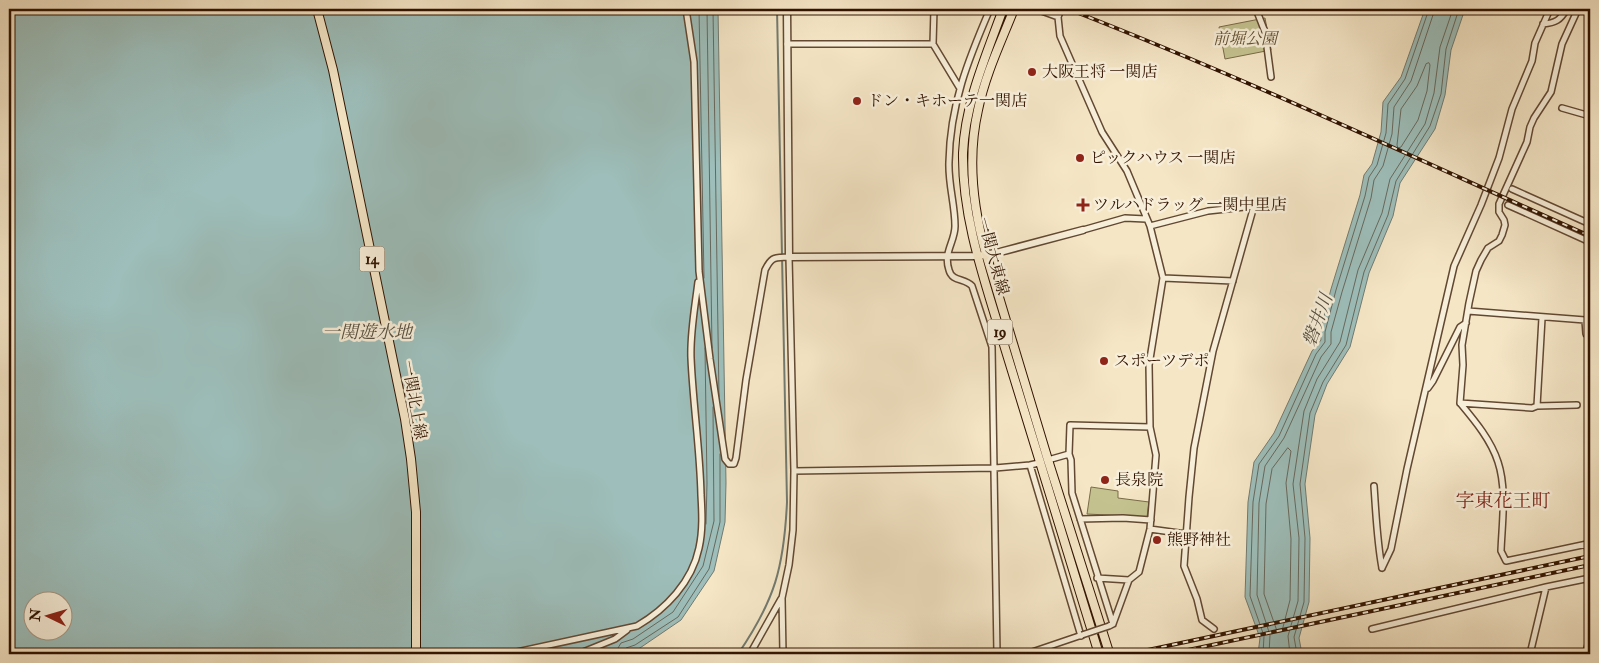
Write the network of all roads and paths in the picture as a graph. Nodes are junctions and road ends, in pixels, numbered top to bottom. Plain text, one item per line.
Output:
1 (317, 9) edge
2 (686, 9) edge
3 (786, 9) edge
4 (934, 9) edge
5 (990, 9) edge
6 (1004, 9) edge
7 (1014, 9) edge
8 (1036, 9) edge
9 (1061, 9) edge
10 (1256, 9) edge
11 (1550, 9) edge
12 (1567, 9) edge
13 (1578, 9) edge
14 (1058, 16) junction
15 (1543, 24) junction
16 (787, 44) junction
17 (933, 44) junction
18 (1271, 77) dead end
19 (959, 87) junction
20 (1562, 108) dead end
21 (1590, 116) edge
22 (1512, 189) dead end
23 (1508, 205) dead end
24 (1146, 219) junction
25 (1590, 224) edge
26 (1150, 226) junction
27 (1083, 230) joint
28 (1590, 242) edge
29 (982, 255) junction
30 (787, 257) junction
31 (947, 257) junction
32 (698, 271) junction
33 (1163, 278) junction
34 (1233, 281) junction
35 (1468, 312) junction
36 (1542, 318) junction
37 (1466, 323) junction
38 (1590, 334) edge
39 (1427, 390) junction
40 (1460, 403) junction
41 (1577, 405) dead end
42 (1537, 406) junction
43 (1150, 427) junction
44 (1069, 454) junction
45 (1048, 460) junction
46 (1039, 463) junction
47 (1030, 465) junction
48 (995, 468) junction
49 (794, 472) junction
50 (1374, 486) dead end
51 (1080, 519) junction
52 (1151, 520) junction
53 (1150, 529) junction
54 (1186, 534) junction
55 (1590, 565) edge
56 (1098, 578) junction
57 (1590, 578) edge
58 (1129, 580) junction
59 (1546, 587) junction
60 (782, 598) junction
61 (1111, 625) junction
62 (630, 628) junction
63 (1214, 629) dead end
64 (1372, 629) dead end
65 (1082, 636) junction
66 (1590, 639) edge
67 (1108, 649) dead end
68 (1098, 651) dead end
69 (416, 654) edge
70 (507, 654) edge
71 (578, 654) edge
72 (750, 654) edge
73 (783, 654) edge
74 (997, 654) edge
75 (1026, 654) edge
76 (1530, 654) edge
77 (1586, 654) edge

1 - 69 main road, 一関北上線 / 14
2 - 32 street
3 - 16 street
4 - 17 street
5 - 19 street
6 - 29 main road, 一関大東線 / 19
7 - 29 main road, 一関大東線 / 19
8 - 14 street
9 - 14 street
10 - 18 street
11 - 15 street
12 - 15 street
13 - 35 street
14 - 24 street
15 - 39 street
16 - 17 street
16 - 30 street
17 - 19 street
19 - 31 street
20 - 21 street
22 - 25 street
23 - 28 street
24 - 26 street
24 - 27 street
26 - 33 street
26 - 34 street
27 - 29 street
29 - 31 street
29 - 45 main road, 一関大東線 / 19
29 - 46 main road, 一関大東線 / 19
30 - 31 street
30 - 32 street
30 - 49 street
31 - 48 street
32 - 62 street
33 - 34 street
33 - 43 street
34 - 54 street
35 - 36 street
35 - 37 street
36 - 38 street
36 - 42 street
37 - 39 street
37 - 40 street
39 - 50 street
40 - 42 street
40 - 55 street
41 - 42 street
43 - 44 street
43 - 52 street
44 - 45 street
44 - 51 street
45 - 67 main road, 一関大東線 / 19
46 - 47 street
46 - 68 main road, 一関大東線 / 19
47 - 48 street
47 - 65 street
48 - 49 street
48 - 74 street
49 - 60 street
51 - 52 street
51 - 56 street
52 - 53 street
53 - 54 street
53 - 58 street
54 - 63 street
56 - 58 street
56 - 61 street
57 - 59 street
58 - 61 street
59 - 64 street
59 - 76 street
60 - 72 street
60 - 73 street
61 - 65 street, bridge
62 - 70 street
62 - 71 street
65 - 75 street
66 - 77 street

